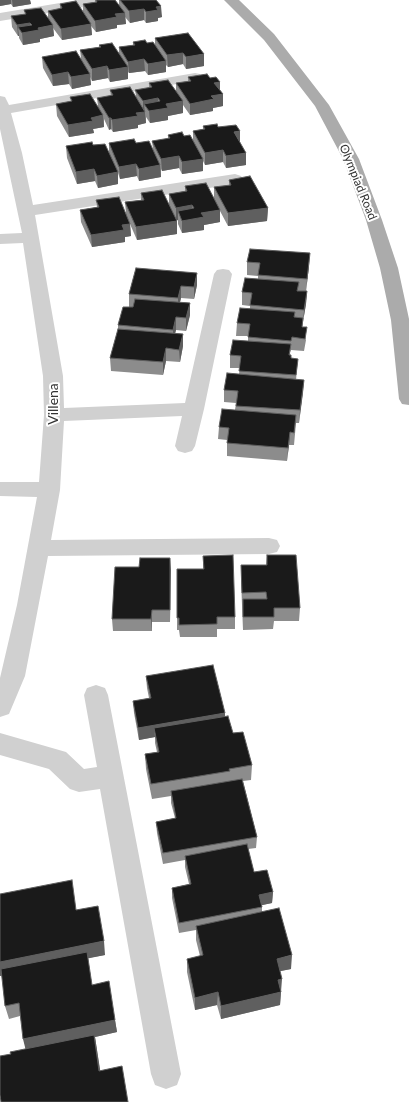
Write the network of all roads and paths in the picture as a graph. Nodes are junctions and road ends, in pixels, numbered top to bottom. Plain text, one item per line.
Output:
1 (102, 0) edge
2 (231, 0) edge
3 (0, 17) edge
4 (195, 77) edge
5 (2, 105) edge
6 (235, 179) edge
7 (26, 211) junction
8 (31, 238) junction
9 (0, 239) edge
10 (224, 274) dead end
11 (409, 399) edge
12 (194, 409) junction
13 (54, 415) junction
14 (186, 446) dead end
15 (0, 489) edge
16 (49, 490) junction
17 (269, 546) dead end
18 (38, 548) junction
19 (96, 695) dead end
20 (0, 707) edge
21 (0, 744) edge
22 (111, 776) junction
23 (166, 1074) dead end

1 - 3 street
2 - 11 main road, Olympiad Road
4 - 5 street
5 - 7 street, Villena
6 - 7 street
7 - 8 street, Villena
8 - 9 street
8 - 13 street, Villena
10 - 12 street
12 - 13 street
12 - 14 street
13 - 16 street, Villena
15 - 16 street
16 - 18 street, Villena
17 - 18 street
18 - 20 street, Villena
19 - 22 street
21 - 22 street
22 - 23 street

